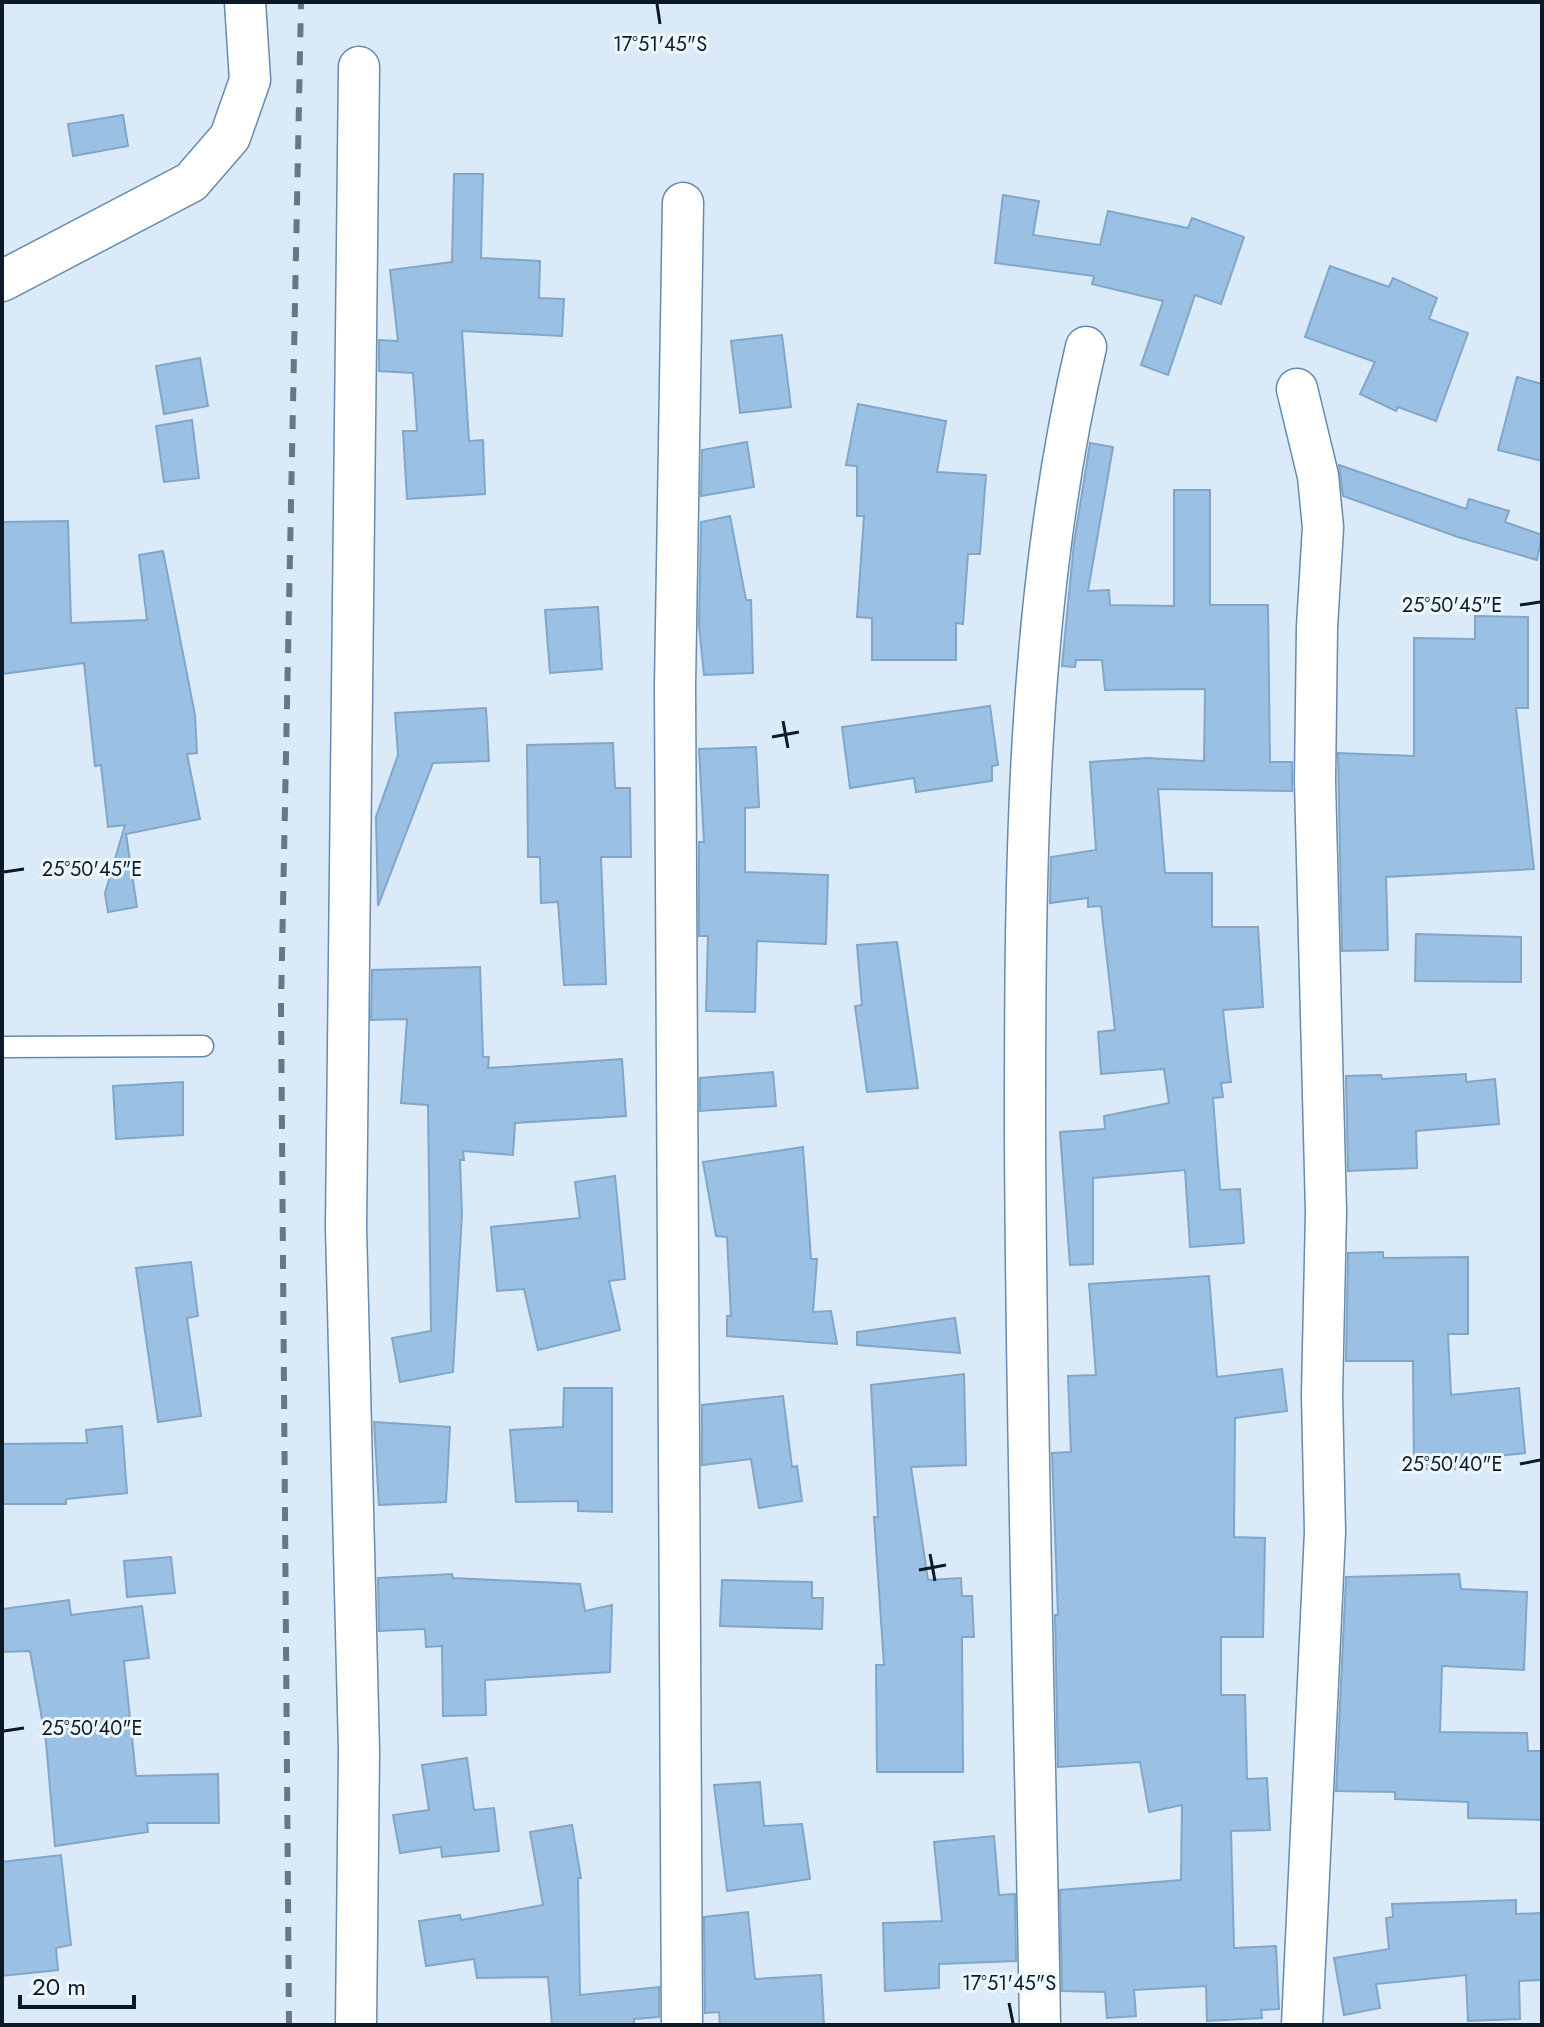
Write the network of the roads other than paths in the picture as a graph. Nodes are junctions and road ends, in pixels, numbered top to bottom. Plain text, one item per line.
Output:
1 (245, 2) edge
2 (359, 67) dead end
3 (683, 203) dead end
4 (2, 281) edge
5 (1086, 347) dead end
6 (1297, 389) dead end
7 (203, 1046) dead end
8 (2, 1047) edge
9 (356, 2025) edge
10 (682, 2025) edge
11 (1040, 2025) edge
12 (1302, 2025) edge

1 - 4 street
2 - 9 street
3 - 10 street
5 - 11 street
6 - 12 street
7 - 8 lane

